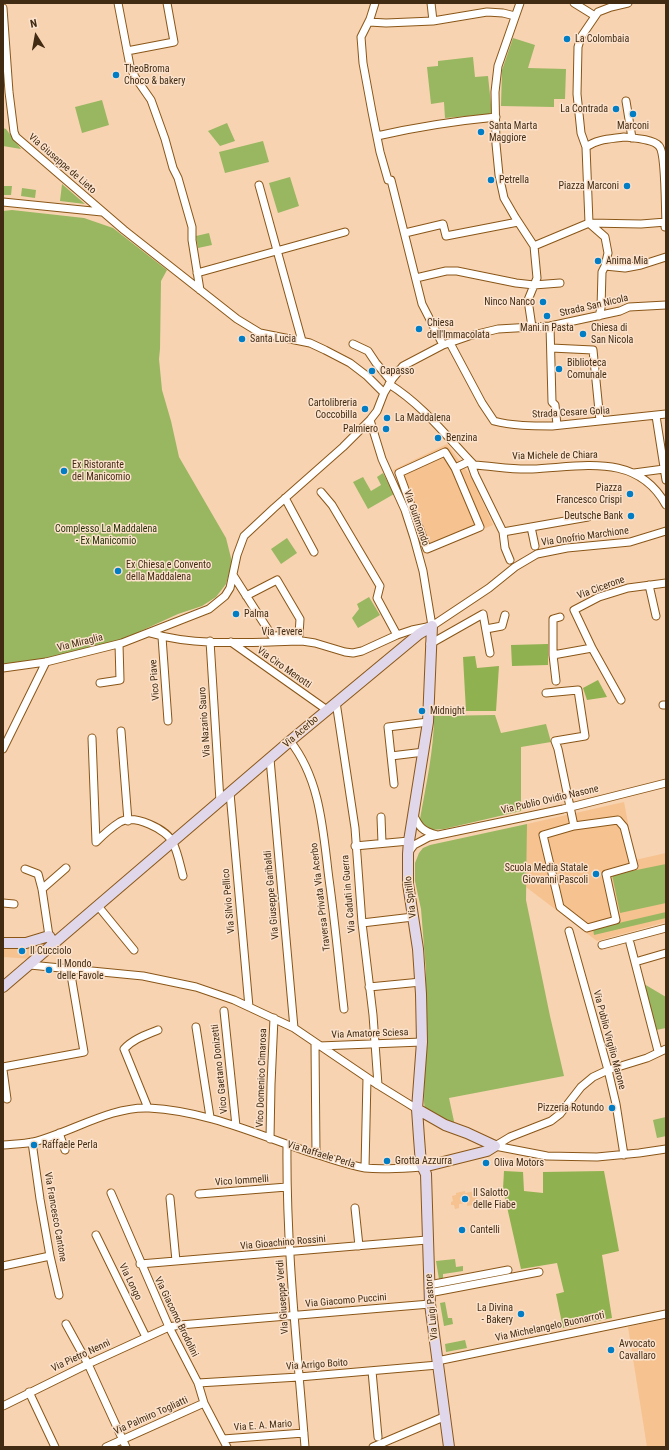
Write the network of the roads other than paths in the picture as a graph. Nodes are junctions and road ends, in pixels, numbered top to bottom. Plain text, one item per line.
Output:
1 (118, 3) edge
2 (167, 3) edge
3 (375, 3) edge
4 (431, 3) edge
5 (520, 3) edge
6 (574, 3) edge
7 (628, 3) edge
8 (3, 8) edge
9 (515, 16) junction
10 (595, 16) junction
11 (433, 21) junction
12 (369, 22) junction
13 (127, 51) junction
14 (626, 101) dead end
15 (496, 117) junction
16 (377, 136) junction
17 (632, 138) junction
18 (663, 146) edge
19 (586, 147) junction
20 (665, 177) edge
21 (258, 185) dead end
22 (3, 202) edge
23 (102, 212) junction
24 (518, 222) junction
25 (589, 223) junction
26 (666, 226) edge
27 (345, 232) dead end
28 (405, 234) junction
29 (534, 246) junction
30 (278, 251) junction
31 (666, 257) edge
32 (605, 266) junction
33 (197, 273) junction
34 (416, 278) junction
35 (560, 283) dead end
36 (534, 285) junction
37 (200, 290) junction
38 (666, 305) edge
39 (599, 316) junction
40 (550, 326) junction
41 (532, 327) junction
42 (302, 341) junction
43 (353, 344) dead end
44 (447, 344) junction
45 (551, 348) junction
46 (390, 382) junction
47 (384, 393) junction
48 (666, 414) edge
49 (656, 416) junction
50 (370, 420) junction
51 (600, 421) junction
52 (557, 425) junction
53 (470, 461) junction
54 (455, 468) junction
55 (664, 469) junction
56 (634, 473) junction
57 (666, 480) edge
58 (321, 492) dead end
59 (285, 498) junction
60 (666, 505) edge
61 (588, 517) dead end
62 (531, 527) junction
63 (666, 531) edge
64 (503, 532) junction
65 (535, 546) dead end
66 (314, 552) dead end
67 (510, 560) dead end
68 (233, 574) junction
69 (666, 583) edge
70 (649, 585) junction
71 (246, 596) junction
72 (506, 615) dead end
73 (560, 616) dead end
74 (656, 616) dead end
75 (432, 626) junction
76 (503, 630) dead end
77 (486, 631) junction
78 (150, 633) junction
79 (397, 635) junction
80 (162, 637) junction
81 (210, 641) junction
82 (231, 642) junction
83 (119, 644) junction
84 (430, 644) junction
85 (592, 648) junction
86 (490, 653) dead end
87 (552, 655) junction
88 (46, 662) junction
89 (3, 668) edge
90 (556, 681) dead end
91 (100, 683) dead end
92 (546, 693) dead end
93 (620, 700) dead end
94 (336, 702) junction
95 (327, 710) junction
96 (168, 721) dead end
97 (428, 722) junction
98 (121, 731) dead end
99 (92, 738) dead end
100 (290, 741) junction
101 (3, 749) edge
102 (424, 752) junction
103 (391, 756) junction
104 (270, 759) junction
105 (666, 783) edge
106 (394, 784) dead end
107 (230, 793) junction
108 (220, 801) junction
109 (570, 807) junction
110 (413, 814) junction
111 (381, 817) dead end
112 (128, 821) junction
113 (574, 826) junction
114 (439, 835) junction
115 (409, 841) junction
116 (173, 842) junction
117 (382, 843) junction
118 (355, 846) junction
119 (408, 854) junction
120 (66, 868) dead end
121 (25, 869) dead end
122 (183, 876) dead end
123 (42, 889) junction
124 (3, 903) edge
125 (14, 904) dead end
126 (98, 906) junction
127 (413, 917) junction
128 (362, 923) junction
129 (666, 928) edge
130 (569, 931) dead end
131 (52, 940) junction
132 (630, 942) dead end
133 (3, 943) edge
134 (602, 945) dead end
135 (134, 950) dead end
136 (666, 953) edge
137 (635, 962) junction
138 (30, 965) junction
139 (70, 969) junction
140 (421, 982) junction
141 (3, 987) edge
142 (369, 987) junction
143 (249, 1007) junction
144 (344, 1009) dead end
145 (224, 1011) dead end
146 (274, 1018) junction
147 (196, 1027) dead end
148 (294, 1028) junction
149 (158, 1030) dead end
150 (422, 1042) junction
151 (376, 1043) junction
152 (317, 1044) junction
153 (666, 1049) edge
154 (658, 1051) junction
155 (3, 1068) edge
156 (608, 1070) junction
157 (368, 1078) junction
158 (378, 1085) junction
159 (7, 1099) dead end
160 (148, 1108) junction
161 (417, 1109) junction
162 (210, 1117) junction
163 (236, 1126) junction
164 (59, 1133) junction
165 (270, 1139) junction
166 (32, 1142) junction
167 (3, 1145) edge
168 (287, 1145) junction
169 (495, 1146) junction
170 (666, 1149) edge
171 (65, 1150) dead end
172 (316, 1154) junction
173 (624, 1155) junction
174 (423, 1167) junction
175 (365, 1168) junction
176 (287, 1187) junction
177 (111, 1193) dead end
178 (198, 1194) dead end
179 (170, 1198) dead end
180 (355, 1208) dead end
181 (96, 1235) dead end
182 (428, 1240) junction
183 (359, 1246) junction
184 (289, 1252) junction
185 (50, 1256) junction
186 (176, 1261) junction
187 (140, 1264) junction
188 (3, 1266) edge
189 (508, 1270) dead end
190 (540, 1272) dead end
191 (429, 1289) junction
192 (59, 1295) dead end
193 (430, 1304) junction
194 (666, 1314) edge
195 (294, 1315) junction
196 (66, 1324) dead end
197 (169, 1328) junction
198 (146, 1337) junction
199 (438, 1363) junction
200 (88, 1364) junction
201 (372, 1371) junction
202 (299, 1377) junction
203 (198, 1383) junction
204 (29, 1392) junction
205 (204, 1403) junction
206 (3, 1406) edge
207 (446, 1416) junction
208 (304, 1433) junction
209 (378, 1437) dead end
210 (122, 1439) junction
211 (223, 1439) junction
212 (55, 1447) edge
213 (106, 1447) edge
214 (126, 1447) edge
215 (227, 1447) edge
216 (305, 1447) edge
217 (373, 1447) edge
218 (449, 1447) edge

1 - 13 street
2 - 13 street
3 - 12 street
4 - 11 street
5 - 9 street
6 - 10 street
7 - 10 street
8 - 23 street, Via Giuseppe de Lieto
9 - 11 street
9 - 15 street
10 - 19 street
11 - 12 street
12 - 16 street
13 - 33 street
14 - 17 street
15 - 16 street
15 - 24 street
16 - 28 street
17 - 18 street
17 - 19 street
18 - 20 street
19 - 25 street
20 - 26 street
21 - 30 street
22 - 23 street
23 - 37 street, Via Giuseppe de Lieto
24 - 28 street
24 - 29 street
25 - 26 street
25 - 29 street
25 - 32 street
27 - 30 street
28 - 34 street
29 - 36 street
30 - 33 street
30 - 42 street
31 - 32 street
32 - 39 street
33 - 37 street
34 - 36 street
34 - 44 street
35 - 36 street
36 - 41 street
37 - 42 street, Via Giuseppe de Lieto
38 - 39 street, Strada San Nicola
39 - 40 street, Strada San Nicola
40 - 41 street, Strada San Nicola
40 - 45 street
41 - 44 street, Strada San Nicola
42 - 47 street, Via Giuseppe de Lieto
43 - 46 street
44 - 46 street, Strada San Nicola
44 - 52 street, Strada Cesare Golia
45 - 51 street
45 - 52 street
46 - 47 street, Strada San Nicola
46 - 53 street
47 - 50 street, Strada San Nicola
48 - 49 street, Strada Cesare Golia
49 - 51 street, Strada Cesare Golia
49 - 55 street
50 - 59 street, Via Miraglia
50 - 75 street, Via Guitmondo
51 - 52 street, Strada Cesare Golia
53 - 54 street
53 - 56 street, Via Michele de Chiara
53 - 64 street
54 - 54 street
55 - 56 street
55 - 57 street
56 - 60 street
58 - 79 street
59 - 66 street
59 - 68 street, Via Miraglia
61 - 62 street
62 - 64 street
62 - 65 street
63 - 75 street, Via Onofrio Marchione
64 - 67 street
68 - 71 street
68 - 78 street, Via Miraglia
69 - 70 street, Via Cicerone
70 - 74 street
70 - 85 street, Via Cicerone
71 - 71 street
72 - 77 street
73 - 87 street
75 - 79 street, Via Tevere
75 - 84 street, Via Spitillo
75 - 94 street, Via Acerbo
76 - 77 street
77 - 84 street
77 - 86 street
78 - 80 street, Via Tevere
78 - 83 street, Via Miraglia
79 - 82 street, Via Tevere
80 - 81 street, Via Tevere
80 - 96 street, Vico Piave
81 - 82 street, Via Tevere
81 - 108 street, Via Nazario Sauro
82 - 95 street, Via Ciro Menotti
83 - 88 street, Via Miraglia
83 - 91 street, Via Miraglia
84 - 97 street, Via Spitillo
85 - 87 street
85 - 93 street, Via Cicerone
87 - 90 street
88 - 89 street
88 - 101 street, Via Miraglia
92 - 109 street
94 - 95 street, Via Acerbo
94 - 118 street, Via Caduti in Guerra
95 - 100 street, Via Acerbo
97 - 102 street, Via Spitillo
97 - 103 street
98 - 112 street
99 - 112 street
100 - 104 street, Via Acerbo
100 - 144 street, Traversa Privata Via Acerbo
102 - 103 street
102 - 110 street, Via Spitillo
103 - 106 street
104 - 107 street, Via Acerbo
104 - 148 street, Via Giuseppe Garibaldi
105 - 109 street, Via Publio Ovidio Nasone
107 - 108 street, Via Acerbo
107 - 143 street, Via Silvio Pellico
108 - 116 street, Via Acerbo
109 - 113 street
109 - 114 street, Via Publio Ovidio Nasone
110 - 114 street
110 - 115 street, Via Spitillo
111 - 117 street
112 - 116 street
113 - 113 street
114 - 119 street, Via Publio Ovidio Nasone
115 - 117 street
115 - 119 street, Via Spitillo
116 - 122 street
116 - 126 street, Via Acerbo
117 - 118 street
118 - 128 street, Via Caduti in Guerra
119 - 127 street, Via Spitillo
120 - 123 street
121 - 123 street
123 - 131 street
124 - 125 street
126 - 131 street, Via Acerbo
126 - 135 street
127 - 128 street
127 - 140 street, Via Spitillo
128 - 142 street, Via Caduti in Guerra
129 - 134 street
130 - 156 street, Via Publio Virgilio Marone
131 - 133 street
131 - 138 street, Via Acerbo
132 - 137 street
136 - 137 street
137 - 154 street
138 - 139 street
138 - 141 street, Via Acerbo
139 - 143 street
139 - 155 street
140 - 142 street
140 - 150 street, Via Spitillo
142 - 151 street, Via Caduti in Guerra
143 - 146 street
145 - 163 street, Vico Gaetano Donizetti
146 - 148 street
146 - 165 street, Vico Domenico Cimarosa
147 - 162 street
148 - 152 street
149 - 160 street
150 - 151 street, Via Amatore Sciesa
150 - 161 street, Via Spitillo
151 - 152 street, Via Amatore Sciesa
151 - 158 street, Via Caduti in Guerra
152 - 157 street
152 - 172 street
153 - 154 street
154 - 156 street
155 - 159 street
156 - 169 street
156 - 173 street, Via Publio Virgilio Marone
157 - 158 street
157 - 175 street
158 - 161 street
160 - 162 street, Via Raffaele Perla
160 - 164 street, Via Raffaele Perla
161 - 169 street
161 - 174 street, Via Spitillo
162 - 163 street, Via Raffaele Perla
163 - 165 street, Via Raffaele Perla
164 - 166 street, Via Raffaele Perla
164 - 171 street
165 - 168 street, Via Raffaele Perla
166 - 167 street, Via Raffaele Perla
166 - 185 street, Via Francesco Cantone
168 - 172 street, Via Raffaele Perla
168 - 176 street, Via Giuseppe Verdi
169 - 173 street
169 - 174 street, Via Raffaele Perla
170 - 173 street
172 - 175 street, Via Raffaele Perla
174 - 175 street, Via Raffaele Perla
174 - 182 street, Via Luigi Pastore
176 - 178 street, Vico Iommelli
176 - 184 street, Via Giuseppe Verdi
177 - 187 street, Via Giacomo Brodolini
179 - 186 street
180 - 183 street
181 - 198 street, Via Longo
182 - 183 street, Via Gioachino Rossini
182 - 191 street, Via Luigi Pastore
183 - 184 street, Via Gioachino Rossini
184 - 186 street, Via Gioachino Rossini
184 - 195 street, Via Giuseppe Verdi
185 - 188 street
185 - 192 street, Via Francesco Cantone
186 - 187 street, Via Gioachino Rossini
187 - 197 street, Via Giacomo Brodolini
189 - 191 street
190 - 191 street
191 - 193 street, Via Luigi Pastore
193 - 195 street, Via Giacomo Puccini
193 - 199 street, Via Luigi Pastore
194 - 199 street, Via Michelangelo Buonarroti
195 - 197 street, Via Giacomo Puccini
195 - 202 street, Via Giuseppe Verdi
196 - 200 street
197 - 198 street, Via Pietro Nenni
197 - 203 street, Via Giacomo Brodolini
198 - 200 street, Via Pietro Nenni
199 - 201 street, Via Arrigo Boito
199 - 207 street, Via Luigi Pastore
200 - 204 street, Via Pietro Nenni
200 - 210 street
201 - 202 street, Via Arrigo Boito
201 - 209 street
202 - 203 street, Via Arrigo Boito
202 - 208 street, Via Giuseppe Verdi
203 - 205 street, Via Giacomo Brodolini
204 - 206 street, Via Pietro Nenni
204 - 212 street
205 - 210 street, Via Palmiro Togliatti
205 - 211 street, Via Giacomo Brodolini
207 - 217 street
207 - 218 street, Via Luigi Pastore
208 - 211 street, Via E. A. Mario
208 - 216 street, Via Giuseppe Verdi
210 - 213 street, Via Palmiro Togliatti
210 - 214 street
211 - 215 street, Via Giacomo Brodolini

